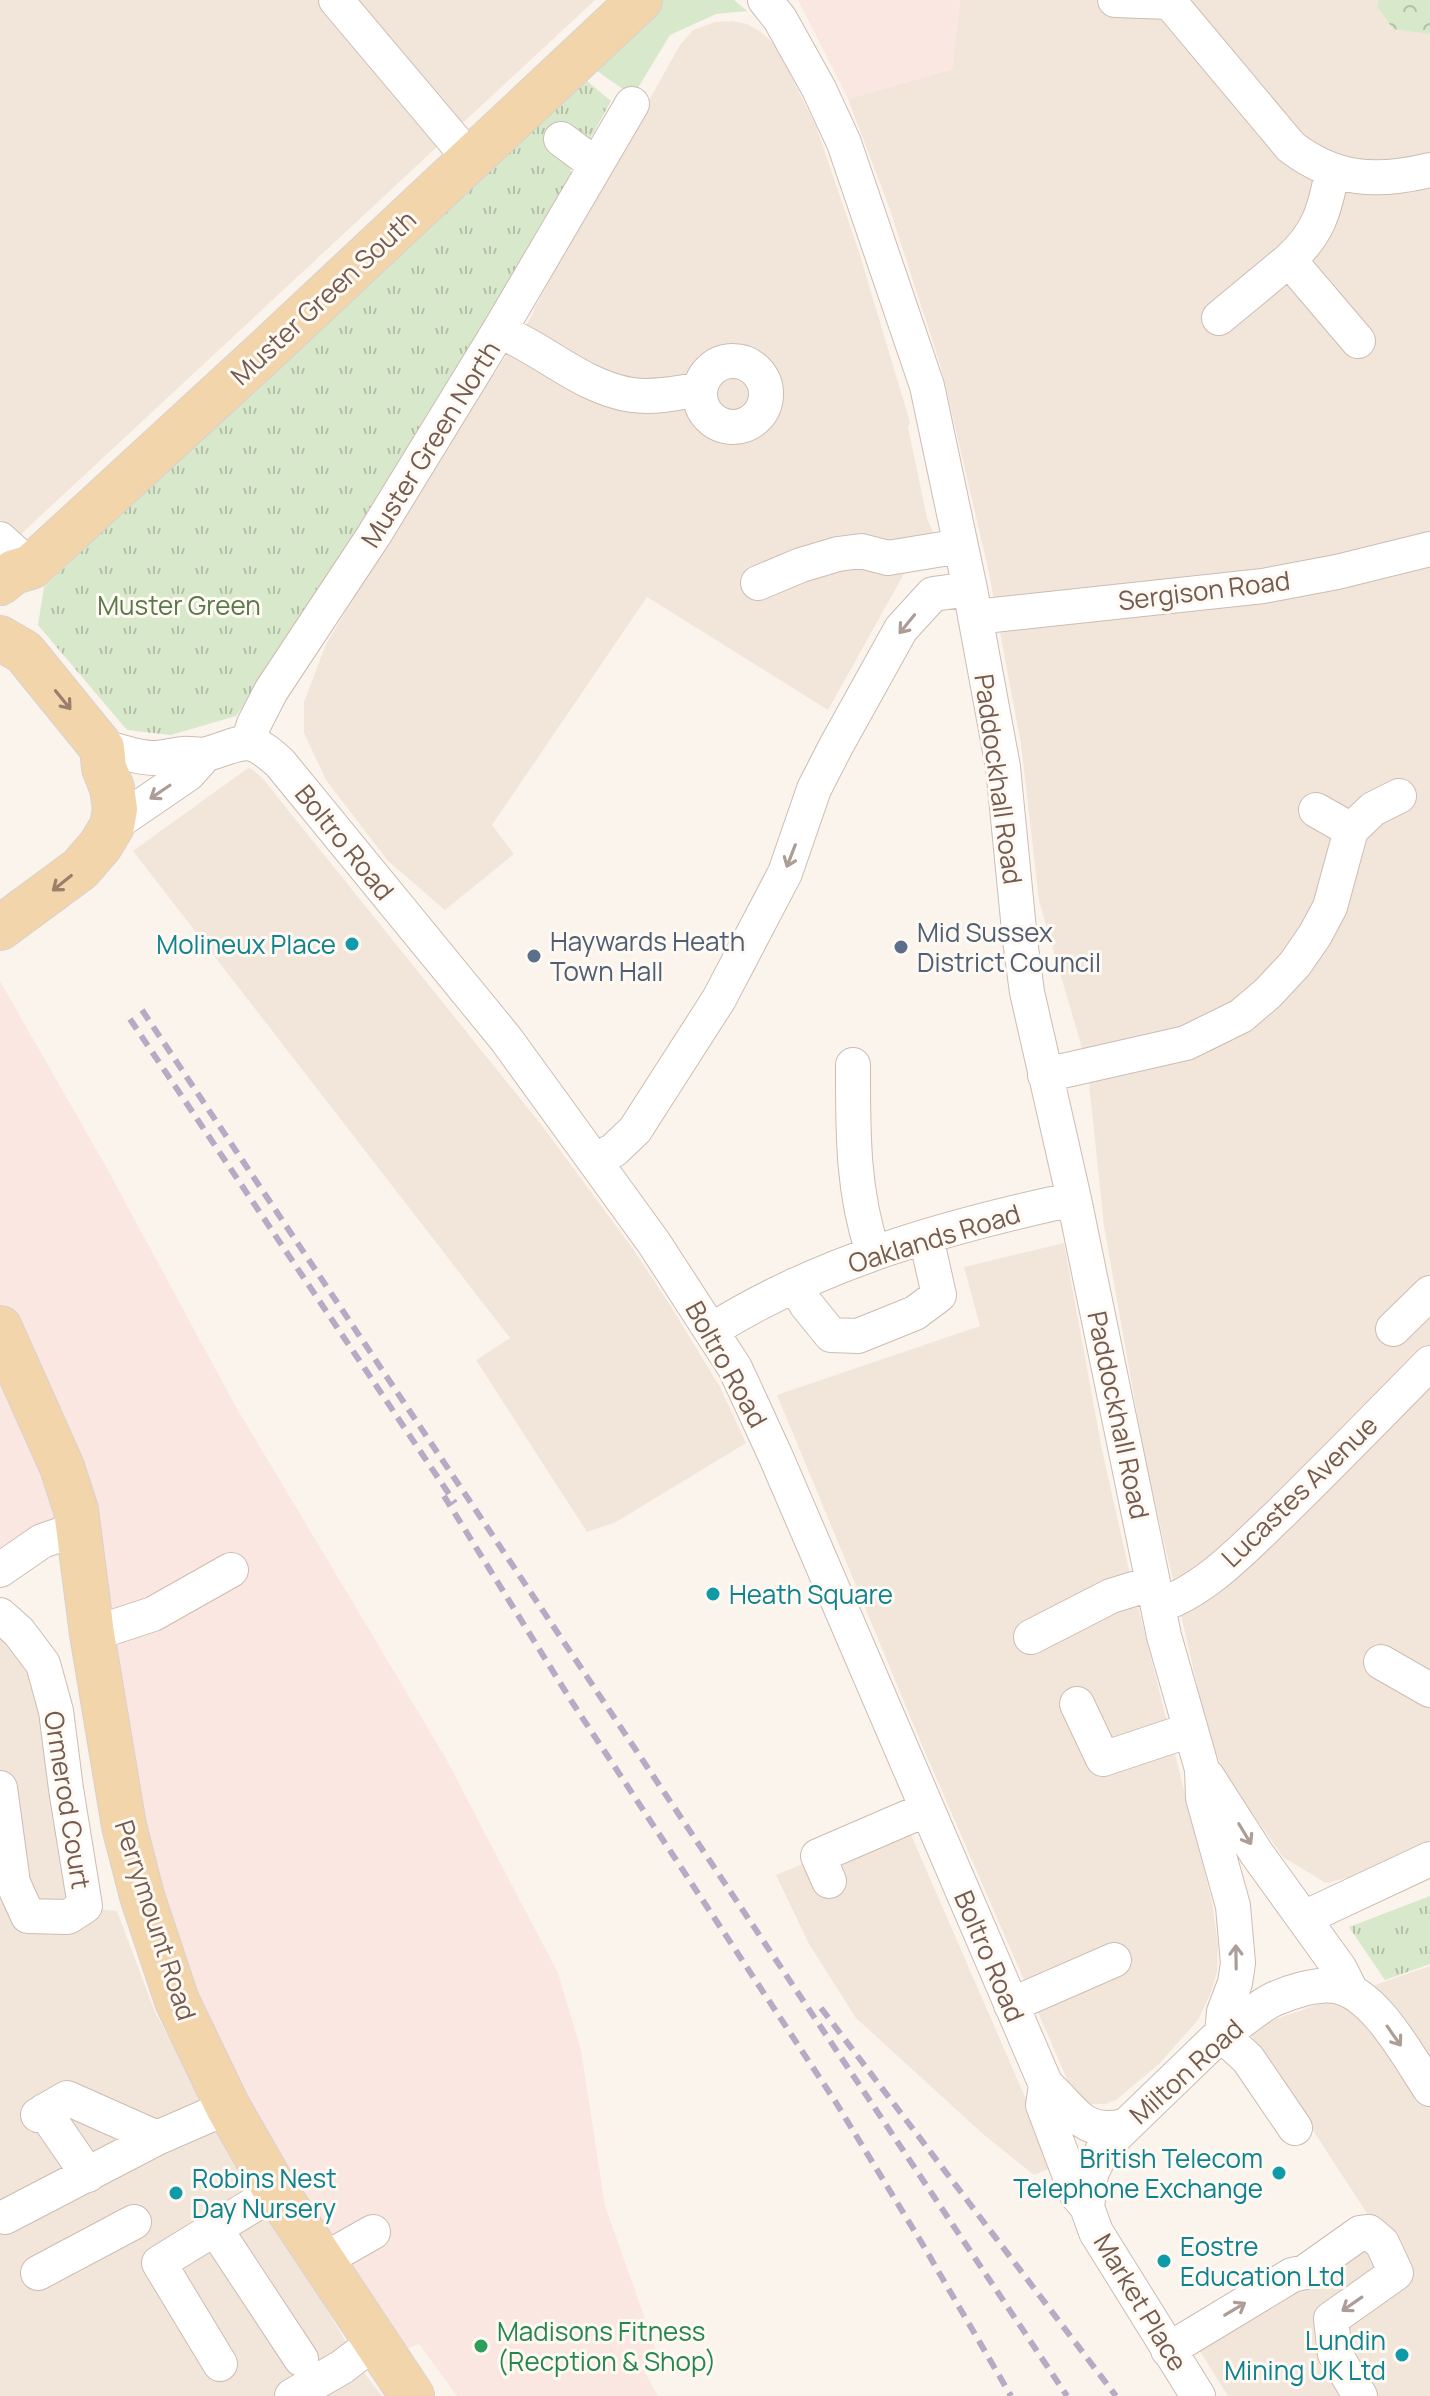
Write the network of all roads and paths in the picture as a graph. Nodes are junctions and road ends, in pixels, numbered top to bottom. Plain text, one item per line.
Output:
1 (336, 0) edge
2 (640, 0) edge
3 (765, 0) edge
4 (1115, 0) edge
5 (1169, 1) edge
6 (632, 104) dead end
7 (561, 139) dead end
8 (470, 159) junction
9 (596, 165) junction
10 (1430, 170) edge
11 (1332, 172) junction
12 (1289, 260) junction
13 (1219, 318) dead end
14 (499, 331) junction
15 (1358, 341) dead end
16 (700, 389) dead end
17 (961, 546) junction
18 (1430, 549) edge
19 (10, 563) edge
20 (758, 583) dead end
21 (973, 603) junction
22 (12, 645) edge
23 (248, 743) junction
24 (102, 748) junction
25 (205, 755) junction
26 (1399, 796) dead end
27 (1316, 810) dead end
28 (112, 826) junction
29 (1351, 830) junction
30 (0, 928) edge
31 (853, 1065) dead end
32 (1045, 1075) junction
33 (595, 1161) junction
34 (1074, 1199) junction
35 (926, 1237) junction
36 (873, 1252) junction
37 (795, 1285) junction
38 (1430, 1293) edge
39 (0, 1328) edge
40 (1393, 1329) dead end
41 (712, 1330) junction
42 (1430, 1363) edge
43 (77, 1529) junction
44 (0, 1570) edge
45 (231, 1570) dead end
46 (1155, 1594) junction
47 (0, 1615) edge
48 (92, 1634) junction
49 (1031, 1637) dead end
50 (1381, 1662) dead end
51 (1430, 1690) edge
52 (1077, 1704) dead end
53 (1190, 1730) junction
54 (1202, 1769) junction
55 (0, 1788) edge
56 (927, 1809) junction
57 (1430, 1859) edge
58 (829, 1881) dead end
59 (1233, 1906) junction
60 (1295, 1906) junction
61 (1114, 1960) dead end
62 (1351, 1991) junction
63 (1011, 2005) junction
64 (1221, 2033) junction
65 (1046, 2085) junction
66 (1430, 2089) edge
67 (228, 2107) junction
68 (1124, 2126) junction
69 (1295, 2128) dead end
70 (157, 2138) junction
71 (88, 2175) junction
72 (276, 2191) junction
73 (1087, 2207) junction
74 (5, 2217) dead end
75 (214, 2227) junction
76 (373, 2232) dead end
77 (322, 2261) junction
78 (159, 2263) junction
79 (38, 2273) dead end
80 (376, 2341) junction
81 (1168, 2350) junction
82 (301, 2359) dead end
83 (220, 2364) dead end
84 (292, 2396) edge
85 (412, 2396) edge
86 (1198, 2396) edge
87 (1360, 2396) edge

1 - 8 street
2 - 8 main road, Muster Green South
3 - 17 street, Paddockhall Road
4 - 5 street
5 - 11 street
6 - 9 street, Muster Green North
7 - 9 street
8 - 19 main road, Muster Green South
9 - 14 street, Muster Green North
10 - 11 street
11 - 12 street
12 - 13 street
12 - 15 street
14 - 16 street
14 - 23 street, Muster Green North
17 - 20 street
17 - 21 street, Paddockhall Road
18 - 21 street, Sergison Road
19 - 22 main road
21 - 32 street, Paddockhall Road
21 -> 33 street, Sergison Road
22 -> 24 main road
23 - 25 street
23 - 33 street, Boltro Road
24 - 25 street
24 - 28 main road
25 -> 28 street
26 - 29 street
27 - 29 street
28 -> 30 main road
29 - 32 street
31 - 36 street
32 - 34 street, Paddockhall Road
33 - 41 street, Boltro Road
34 - 35 street, Oaklands Road
34 - 46 street, Paddockhall Road
35 - 36 street, Oaklands Road
35 - 37 street
36 - 37 street, Oaklands Road
37 - 41 street, Oaklands Road
38 - 40 street
39 - 43 main road, Perrymount Road
41 - 56 street, Boltro Road
42 - 46 street, Lucastes Avenue
43 - 44 street
43 - 48 main road, Perrymount Road
45 - 48 street
46 - 49 street, Lucastes Avenue
46 - 53 street, Paddockhall Road
47 - 55 street, Ormerod Court
48 - 67 main road, Perrymount Road
50 - 51 street
52 - 53 street
53 - 54 street, Paddockhall Road
54 - 59 street, Paddockhall Road
54 -> 60 street, Paddockhall Road
56 - 58 street
56 - 63 street, Boltro Road
57 - 60 street
59 - 60 street
64 -> 59 street, Paddockhall Road
60 - 62 street, Paddockhall Road
61 - 63 street
62 - 64 street, Milton Road
62 -> 66 street
63 - 65 street, Boltro Road
64 - 68 street, Milton Road
64 - 69 street
65 - 68 street, Boltro Road
65 - 73 street, Boltro Road
67 - 70 street
67 - 72 main road, Perrymount Road
68 - 73 street, Milton Road
70 - 71 street
70 - 71 street
71 - 74 street
72 - 75 street
72 - 77 main road, Perrymount Road
73 - 81 street, Market Place
75 - 78 street
75 - 82 street
76 - 77 street
77 - 80 main road, Perrymount Road
78 - 79 street
78 - 83 street
80 - 84 street
80 - 85 main road, Perrymount Road
81 - 86 street, Market Place
81 -> 87 street

